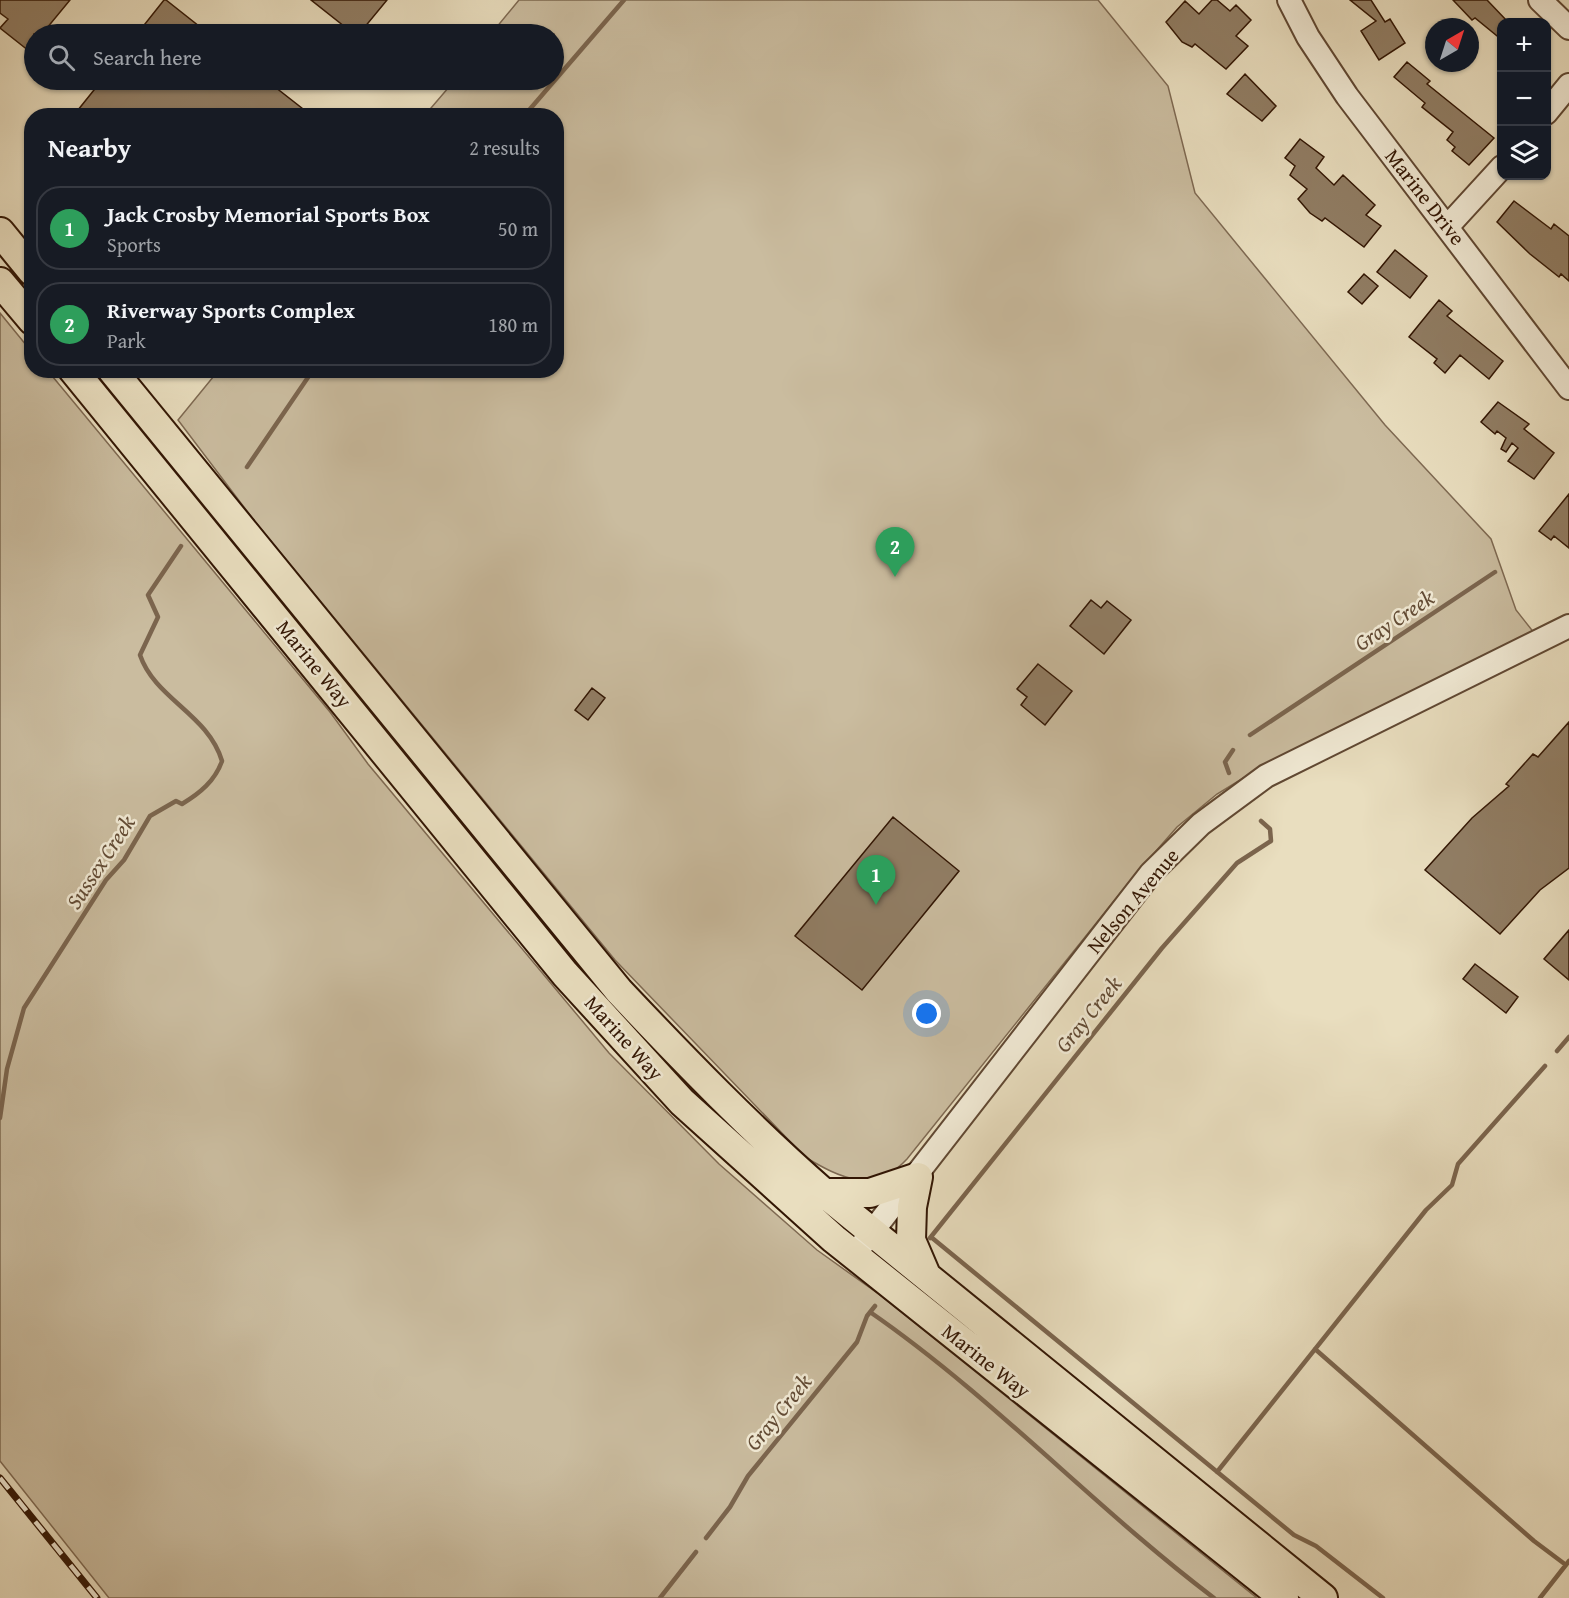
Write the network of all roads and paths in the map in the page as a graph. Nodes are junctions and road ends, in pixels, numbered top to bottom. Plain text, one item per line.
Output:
1 (1289, 0) edge
2 (1540, 0) edge
3 (1569, 28) edge
4 (1569, 85) edge
5 (1551, 107) edge
6 (1497, 172) edge
7 (1448, 226) junction
8 (0, 232) edge
9 (24, 261) edge
10 (0, 282) edge
11 (24, 310) edge
12 (80, 378) edge
13 (119, 378) edge
14 (1569, 388) edge
15 (1569, 626) edge
16 (918, 1176) junction
17 (824, 1193) junction
18 (873, 1233) junction
19 (854, 1256) junction
20 (927, 1278) junction
21 (1284, 1598) edge
22 (1323, 1598) edge

1 - 7 street, Marine Drive
2 - 3 street
4 - 5 street
6 - 7 street
7 - 14 street, Marine Drive
8 - 9 main road
10 - 11 main road
12 - 19 main road, Marine Way
13 - 17 main road, Marine Way
15 - 16 street, Nelson Avenue
16 - 17 main road
16 - 18 street, Nelson Avenue
16 - 20 main road
17 - 18 main road, Marine Way
18 - 19 street, Nelson Avenue
18 - 20 main road, Marine Way
19 - 21 main road, Marine Way
20 - 22 main road, Marine Way

